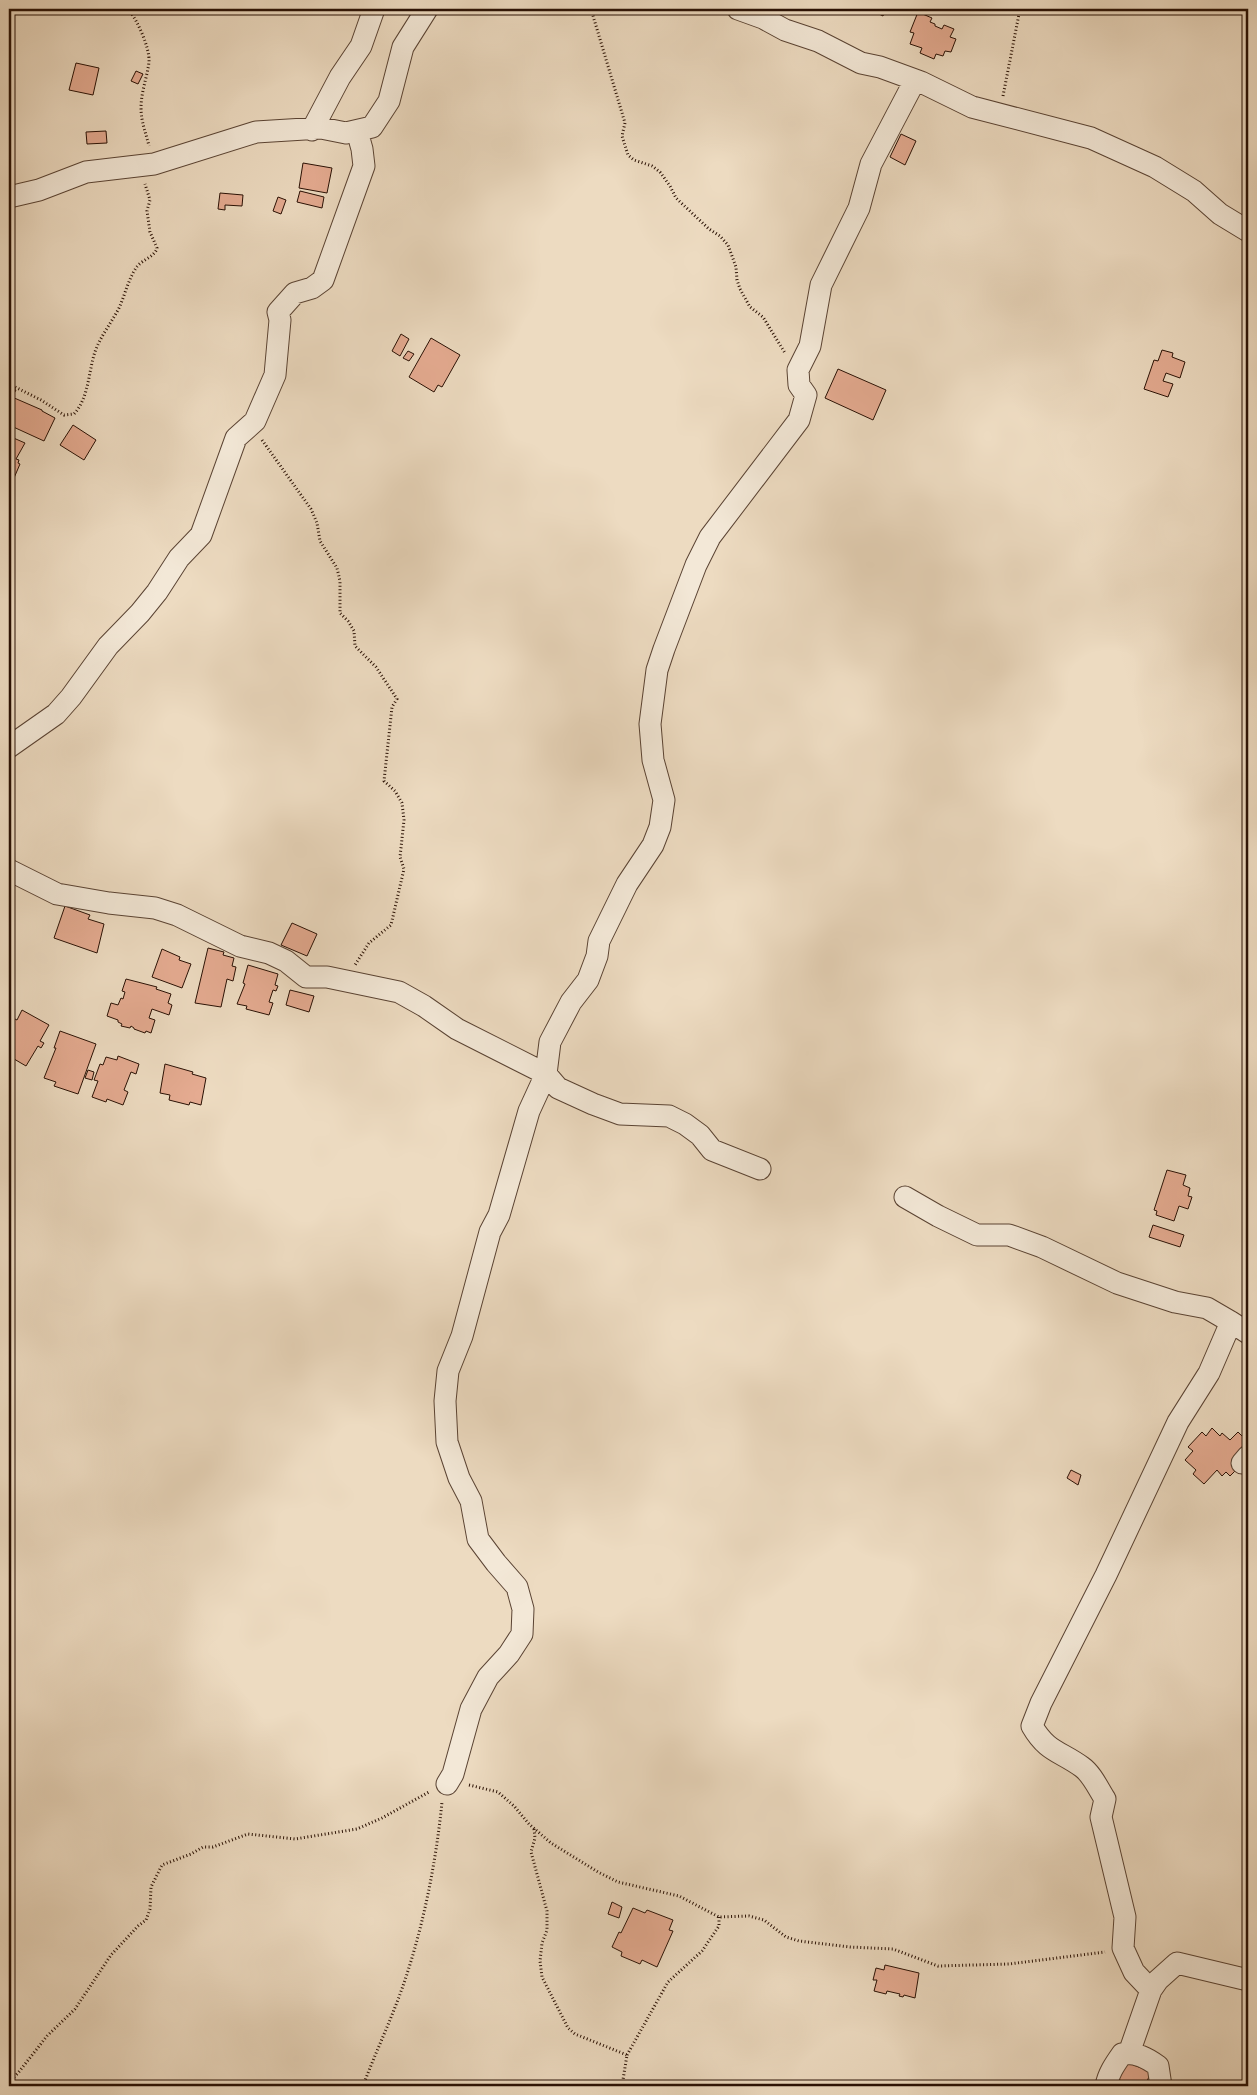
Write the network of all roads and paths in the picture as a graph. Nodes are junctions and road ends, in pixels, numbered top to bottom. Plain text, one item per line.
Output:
1 (128, 9) edge
2 (374, 9) edge
3 (427, 9) edge
4 (591, 9) edge
5 (738, 9) edge
6 (1020, 9) edge
7 (921, 82) junction
8 (999, 114) junction
9 (312, 130) junction
10 (357, 131) junction
11 (148, 164) junction
12 (9, 198) edge
13 (1248, 231) edge
14 (798, 370) junction
15 (9, 384) edge
16 (255, 421) junction
17 (9, 747) edge
18 (9, 870) edge
19 (347, 981) junction
20 (546, 1074) junction
21 (760, 1168) dead end
22 (905, 1197) dead end
23 (1239, 1328) edge
24 (444, 1785) junction
25 (534, 1828) junction
26 (719, 1917) junction
27 (1123, 1948) junction
28 (1248, 1980) edge
29 (1151, 1990) junction
30 (1129, 2053) junction
31 (627, 2055) junction
32 (9, 2082) edge
33 (362, 2086) edge
34 (622, 2086) edge
35 (1106, 2086) edge
36 (1161, 2086) edge

1 - 11 path
2 - 9 street
3 - 10 street
4 - 14 path
5 - 7 street
6 - 8 path
7 - 8 street
7 - 14 street
8 - 13 street
9 - 10 street
9 - 11 street
10 - 16 street
11 - 12 street
11 - 15 path
14 - 20 street
16 - 17 street
16 - 19 path
18 - 19 street
19 - 20 street
20 - 21 street
20 - 24 street
22 - 23 street
23 - 27 street
24 - 25 path
24 - 32 path
24 - 33 path
25 - 26 path
25 - 31 path
26 - 27 path
26 - 31 path
27 - 29 street
28 - 29 street
29 - 30 street
30 - 35 street
30 - 36 street
31 - 34 path

